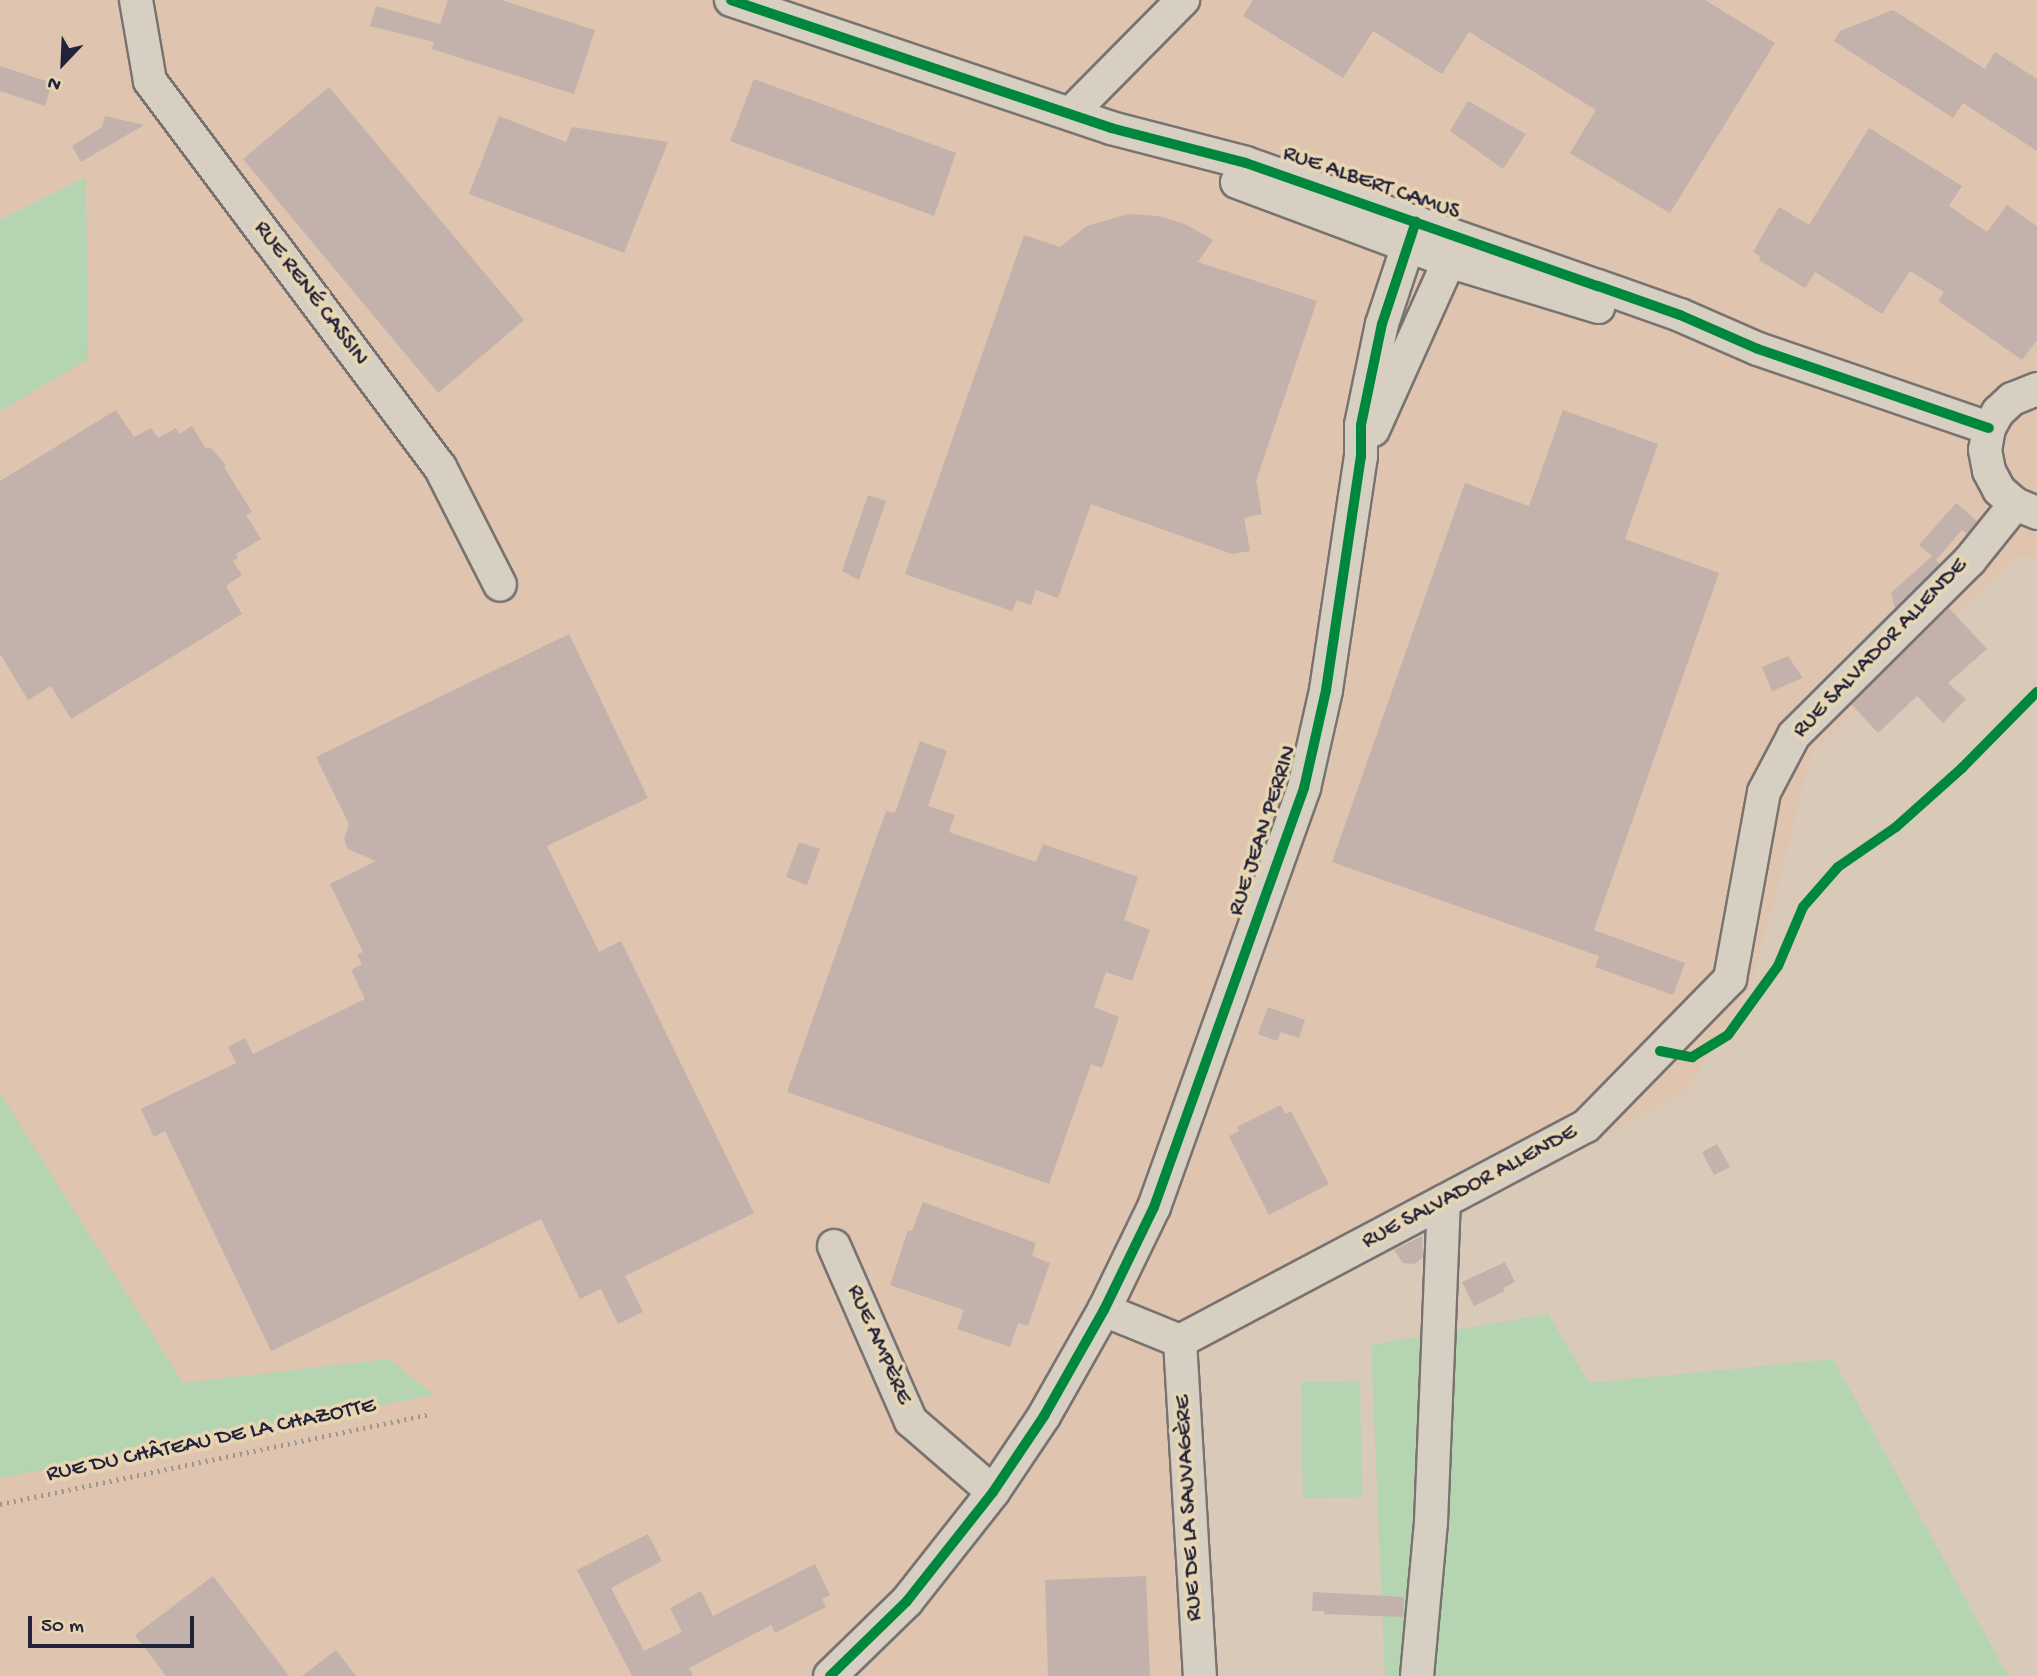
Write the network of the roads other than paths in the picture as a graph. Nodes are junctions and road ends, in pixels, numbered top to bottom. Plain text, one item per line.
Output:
1 (136, 0) edge
2 (732, 0) edge
3 (1183, 0) edge
4 (1069, 114) junction
5 (1411, 233) junction
6 (1455, 249) junction
7 (2037, 389) edge
8 (1989, 428) junction
9 (1361, 457) junction
10 (2026, 508) edge
11 (500, 584) dead end
12 (1444, 1202) junction
13 (834, 1245) dead end
14 (1104, 1310) junction
15 (1180, 1341) junction
16 (993, 1492) junction
17 (830, 1676) edge
18 (1200, 1676) edge
19 (1418, 1676) edge

1 - 11 street, RUE RENÉ CASSIN
2 - 4 street, RUE ALBERT CAMUS
3 - 4 street
4 - 5 street, RUE ALBERT CAMUS
5 - 6 street, RUE ALBERT CAMUS
5 - 9 street, RUE JEAN PERRIN
6 - 8 street, RUE ALBERT CAMUS
6 - 9 street, RUE JEAN PERRIN
7 - 8 street
8 - 10 street
9 - 14 street, RUE JEAN PERRIN
10 - 12 street, RUE SALVADOR ALLENDE
12 - 15 street, RUE SALVADOR ALLENDE
12 - 19 street
13 - 16 street, RUE AMPÈRE
14 - 15 street
14 - 16 street
15 - 18 street, RUE DE LA SAUVAGÈRE
16 - 17 street

